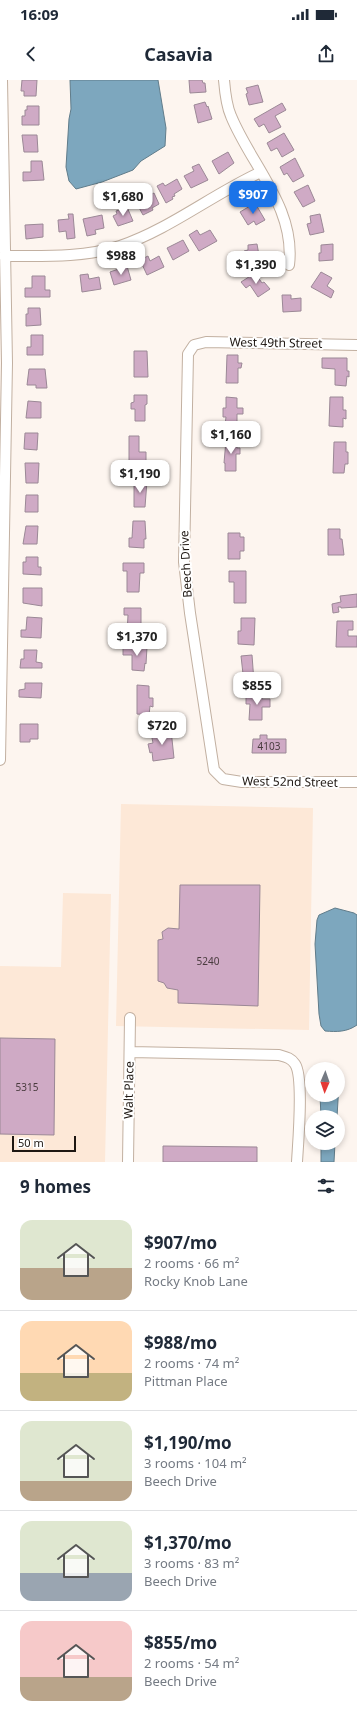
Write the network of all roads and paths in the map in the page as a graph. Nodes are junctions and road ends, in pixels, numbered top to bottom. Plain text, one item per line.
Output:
1 (2, 80) edge
2 (224, 80) edge
3 (261, 172) junction
4 (4, 256) junction
5 (289, 265) dead end
6 (194, 345) joint
7 (357, 345) edge
8 (0, 760) edge
9 (223, 779) joint
10 (357, 782) edge
11 (130, 1018) dead end
12 (130, 1052) junction
13 (128, 1162) edge
14 (297, 1162) edge

1 - 4 street
2 - 3 street
3 - 4 street
3 - 5 street
4 - 8 street
6 - 7 street, West 49th Street
6 - 9 street, Beech Drive
9 - 10 street, West 52nd Street
11 - 12 street, Walt Place
12 - 13 street, Walt Place
12 - 14 street

